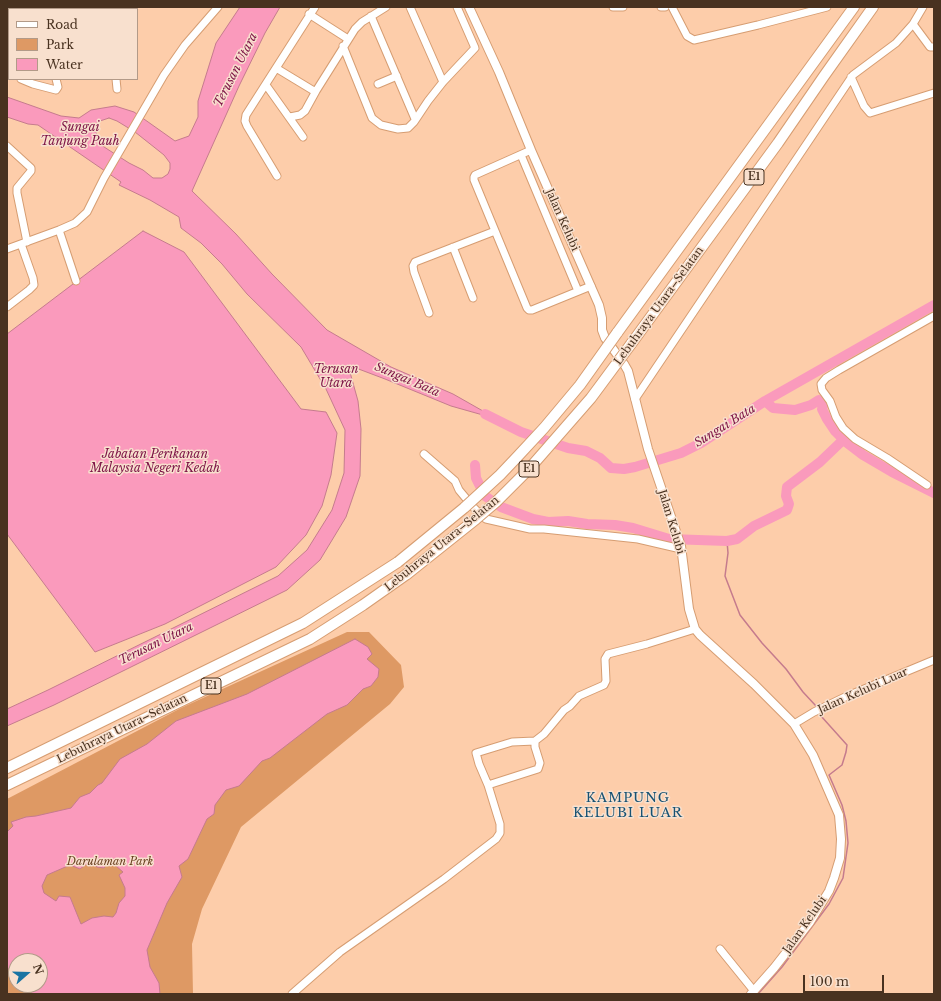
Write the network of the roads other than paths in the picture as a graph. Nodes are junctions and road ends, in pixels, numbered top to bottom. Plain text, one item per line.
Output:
1 (218, 7) edge
2 (314, 7) edge
3 (386, 7) edge
4 (410, 7) edge
5 (459, 7) edge
6 (469, 7) edge
7 (613, 7) edge
8 (623, 7) edge
9 (661, 7) edge
10 (665, 7) edge
11 (672, 7) edge
12 (827, 7) edge
13 (854, 7) edge
14 (874, 7) edge
15 (923, 7) edge
16 (804, 10) edge
17 (309, 14) junction
18 (371, 16) junction
19 (913, 24) junction
20 (348, 40) junction
21 (343, 46) junction
22 (934, 47) edge
23 (276, 68) junction
24 (397, 76) junction
25 (851, 77) junction
26 (23, 80) edge
27 (56, 80) edge
28 (116, 80) edge
29 (443, 82) junction
30 (378, 84) dead end
31 (266, 85) junction
32 (117, 89) dead end
33 (316, 91) junction
34 (934, 93) edge
35 (290, 118) junction
36 (415, 120) junction
37 (764, 132) junction
38 (303, 137) dead end
39 (778, 143) junction
40 (7, 146) edge
41 (531, 150) junction
42 (521, 155) junction
43 (277, 176) dead end
44 (59, 230) junction
45 (495, 231) junction
46 (24, 243) junction
47 (453, 247) junction
48 (7, 249) edge
49 (76, 281) dead end
50 (591, 286) junction
51 (578, 291) junction
52 (473, 298) dead end
53 (7, 307) edge
54 (429, 314) dead end
55 (934, 316) edge
56 (635, 399) junction
57 (424, 454) dead end
58 (927, 485) dead end
59 (681, 547) junction
60 (695, 629) junction
61 (934, 660) edge
62 (794, 724) junction
63 (535, 741) junction
64 (7, 768) edge
65 (7, 785) edge
66 (488, 786) junction
67 (720, 949) dead end
68 (752, 992) edge
69 (292, 994) edge

1 - 44 street
2 - 17 street
3 - 18 street
4 - 29 street
5 - 29 street
6 - 41 main road, Jalan Kelubi
7 - 8 street
9 - 10 street
11 - 16 street
12 - 16 street
13 - 37 highway, Lebuhraya Utara–Selatan / E1
14 - 39 highway, Lebuhraya Utara–Selatan / E1
15 - 19 street
17 - 20 street
17 - 23 street
18 - 20 street
18 - 24 street
19 - 22 street
19 - 25 street
20 - 21 street
21 - 33 street
21 - 36 street
23 - 31 street
23 - 33 street
24 - 30 street
24 - 36 street
25 - 34 street
25 - 56 street
26 - 27 street
28 - 32 street
29 - 36 street
31 - 35 street
31 - 43 street
33 - 35 street
35 - 38 street
37 - 39 highway
37 - 64 highway, Lebuhraya Utara–Selatan / E1, bridge
39 - 65 highway, Lebuhraya Utara–Selatan / E1, bridge
40 - 46 street
41 - 42 street
41 - 50 main road, Jalan Kelubi
42 - 45 street
42 - 51 street
44 - 46 street
44 - 49 street
45 - 47 street
45 - 51 street
46 - 48 street
46 - 53 street
47 - 52 street
47 - 54 street
50 - 51 street
50 - 56 main road, Jalan Kelubi
55 - 58 street
56 - 59 main road, Jalan Kelubi
57 - 59 street
59 - 60 main road, Jalan Kelubi
60 - 62 main road, Jalan Kelubi
60 - 63 street
61 - 62 street, Jalan Kelubi Luar
62 - 68 main road, Jalan Kelubi
63 - 66 street
63 - 66 street
66 - 69 street
67 - 68 street

